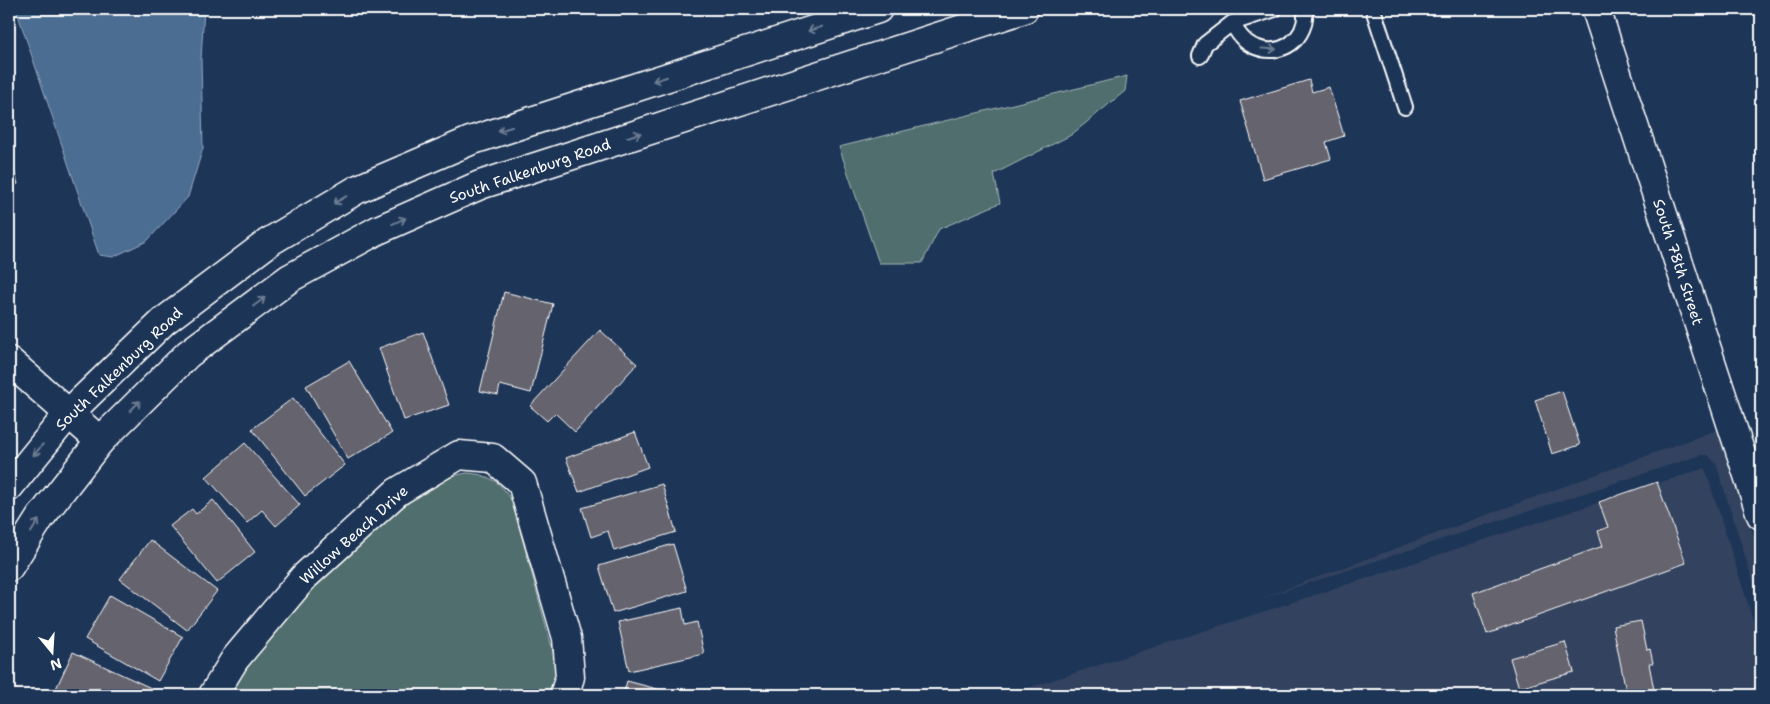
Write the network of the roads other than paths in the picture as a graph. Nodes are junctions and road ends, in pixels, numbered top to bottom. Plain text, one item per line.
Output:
1 (878, 9) edge
2 (1024, 9) edge
3 (1275, 9) edge
4 (1305, 9) edge
5 (1373, 9) edge
6 (1596, 9) edge
7 (1252, 12) edge
8 (1232, 23) junction
9 (1200, 56) dead end
10 (1405, 107) dead end
11 (9, 361) edge
12 (69, 413) junction
13 (100, 440) junction
14 (9, 487) edge
15 (1761, 515) edge
16 (9, 567) edge
17 (213, 695) edge
18 (564, 695) edge

1 -> 12 street, South Falkenburg Road
13 -> 2 street, South Falkenburg Road
3 - 7 lane
8 -> 4 lane
5 - 10 lane
6 - 15 street, South 78th Street
7 - 8 lane
8 - 9 lane
11 - 12 street
12 - 13 street
12 -> 14 street, South Falkenburg Road
16 -> 13 street, South Falkenburg Road
17 - 18 street, Willow Beach Drive

